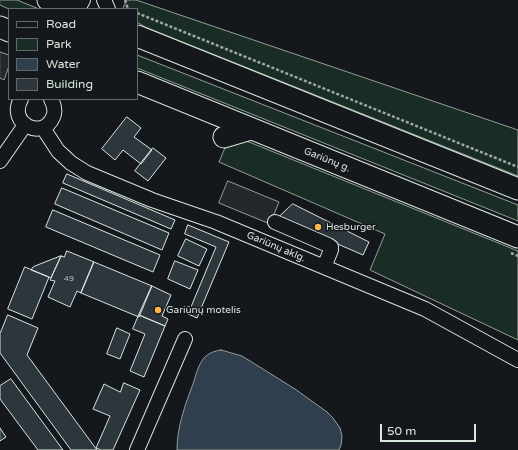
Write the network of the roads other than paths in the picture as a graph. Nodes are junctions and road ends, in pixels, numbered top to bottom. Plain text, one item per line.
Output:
1 (48, 0) edge
2 (67, 8) edge
3 (138, 36) edge
4 (138, 82) edge
5 (21, 100) edge
6 (51, 100) edge
7 (25, 125) junction
8 (43, 128) junction
9 (251, 129) junction
10 (224, 137) dead end
11 (0, 161) edge
12 (518, 189) edge
13 (275, 222) dead end
14 (518, 237) edge
15 (324, 267) junction
16 (185, 339) dead end
17 (518, 360) edge
18 (137, 450) edge

1 - 2 highway
3 - 12 highway
4 - 9 highway, Gariūnų g.
5 - 7 street
6 - 8 street
7 - 8 street
7 - 11 street
8 - 15 street, Gariūnų aklg.
9 - 10 highway
9 - 14 highway, Gariūnų g.
13 - 15 street
15 - 17 street, Gariūnų aklg.
16 - 18 street

